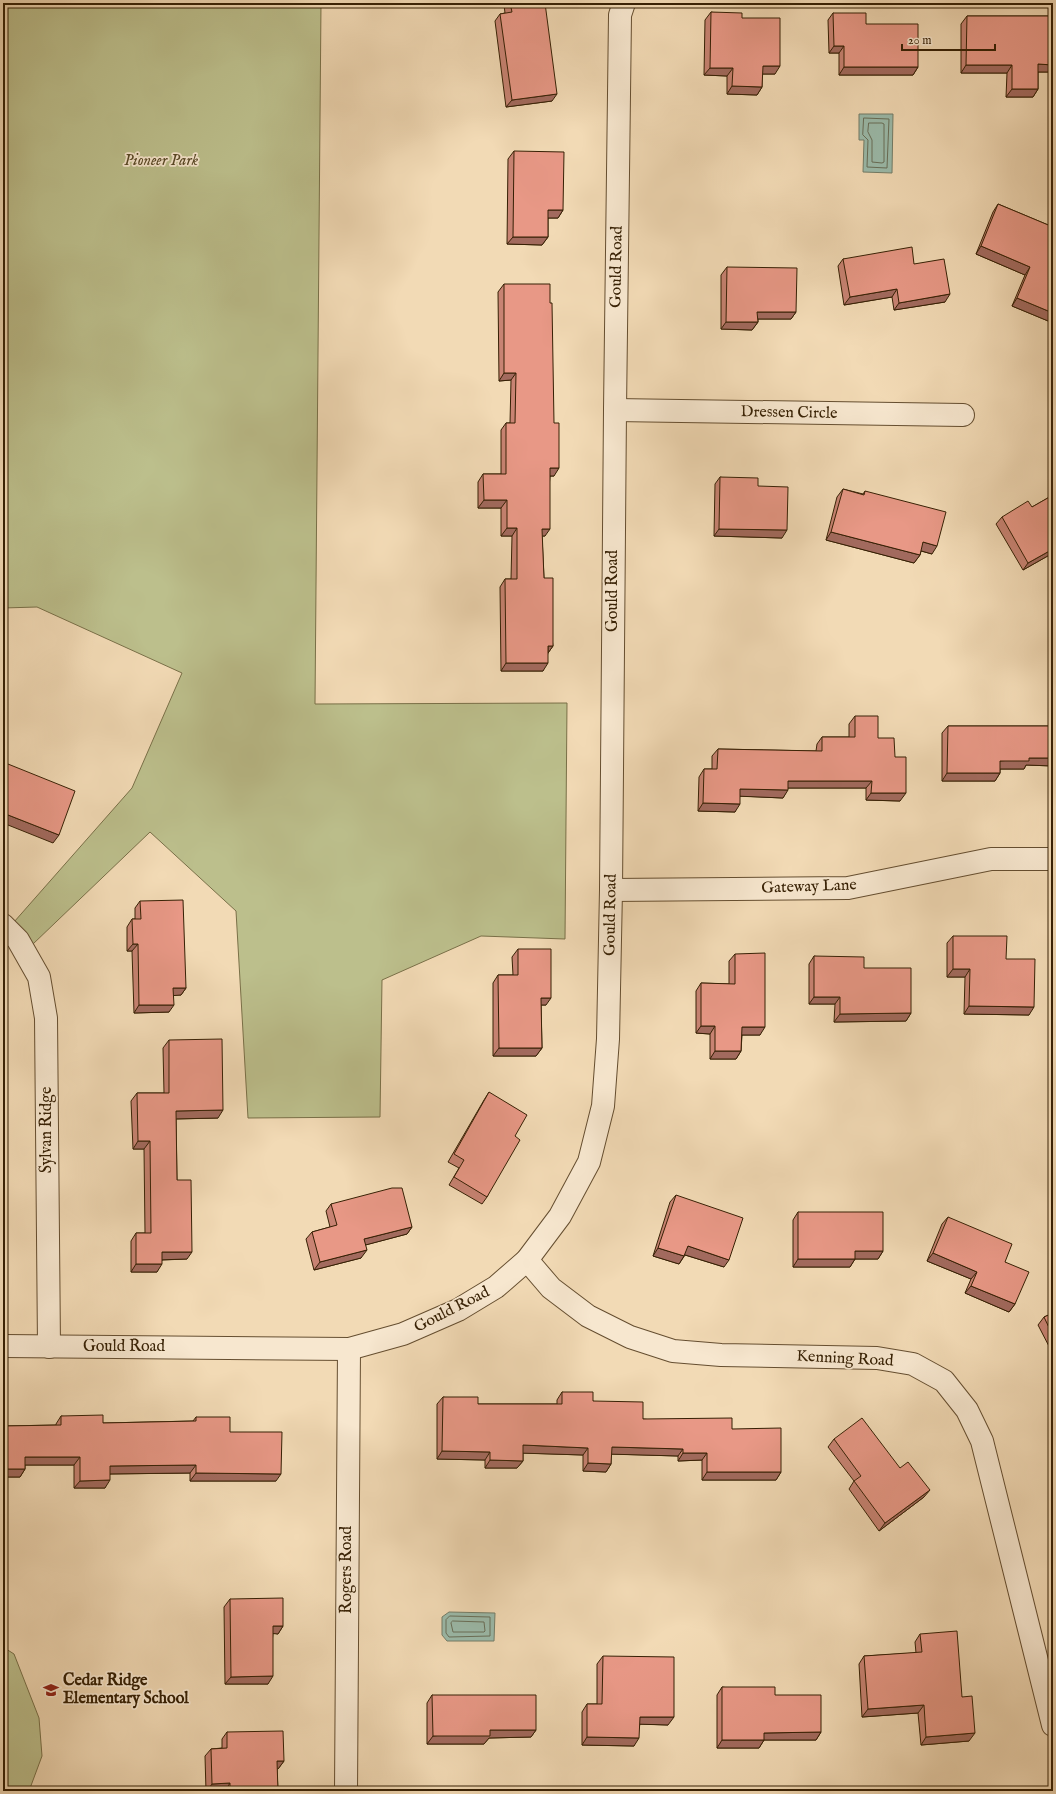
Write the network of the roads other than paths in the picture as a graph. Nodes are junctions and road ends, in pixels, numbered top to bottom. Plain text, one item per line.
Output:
1 (624, 3) edge
2 (615, 410) junction
3 (963, 415) dead end
4 (1053, 859) edge
5 (611, 890) junction
6 (3, 925) edge
7 (527, 1260) junction
8 (3, 1346) edge
9 (48, 1347) junction
10 (349, 1349) junction
11 (1053, 1725) edge
12 (346, 1791) edge

1 - 2 street, Gould Road
2 - 3 street, Dressen Circle
2 - 5 street, Gould Road
4 - 5 street, Gateway Lane
5 - 7 street, Gould Road
6 - 9 street, Sylvan Ridge
7 - 10 street, Gould Road
7 - 11 street, Kenning Road
8 - 9 street, Gould Road
9 - 10 street, Gould Road
10 - 12 street, Rogers Road

